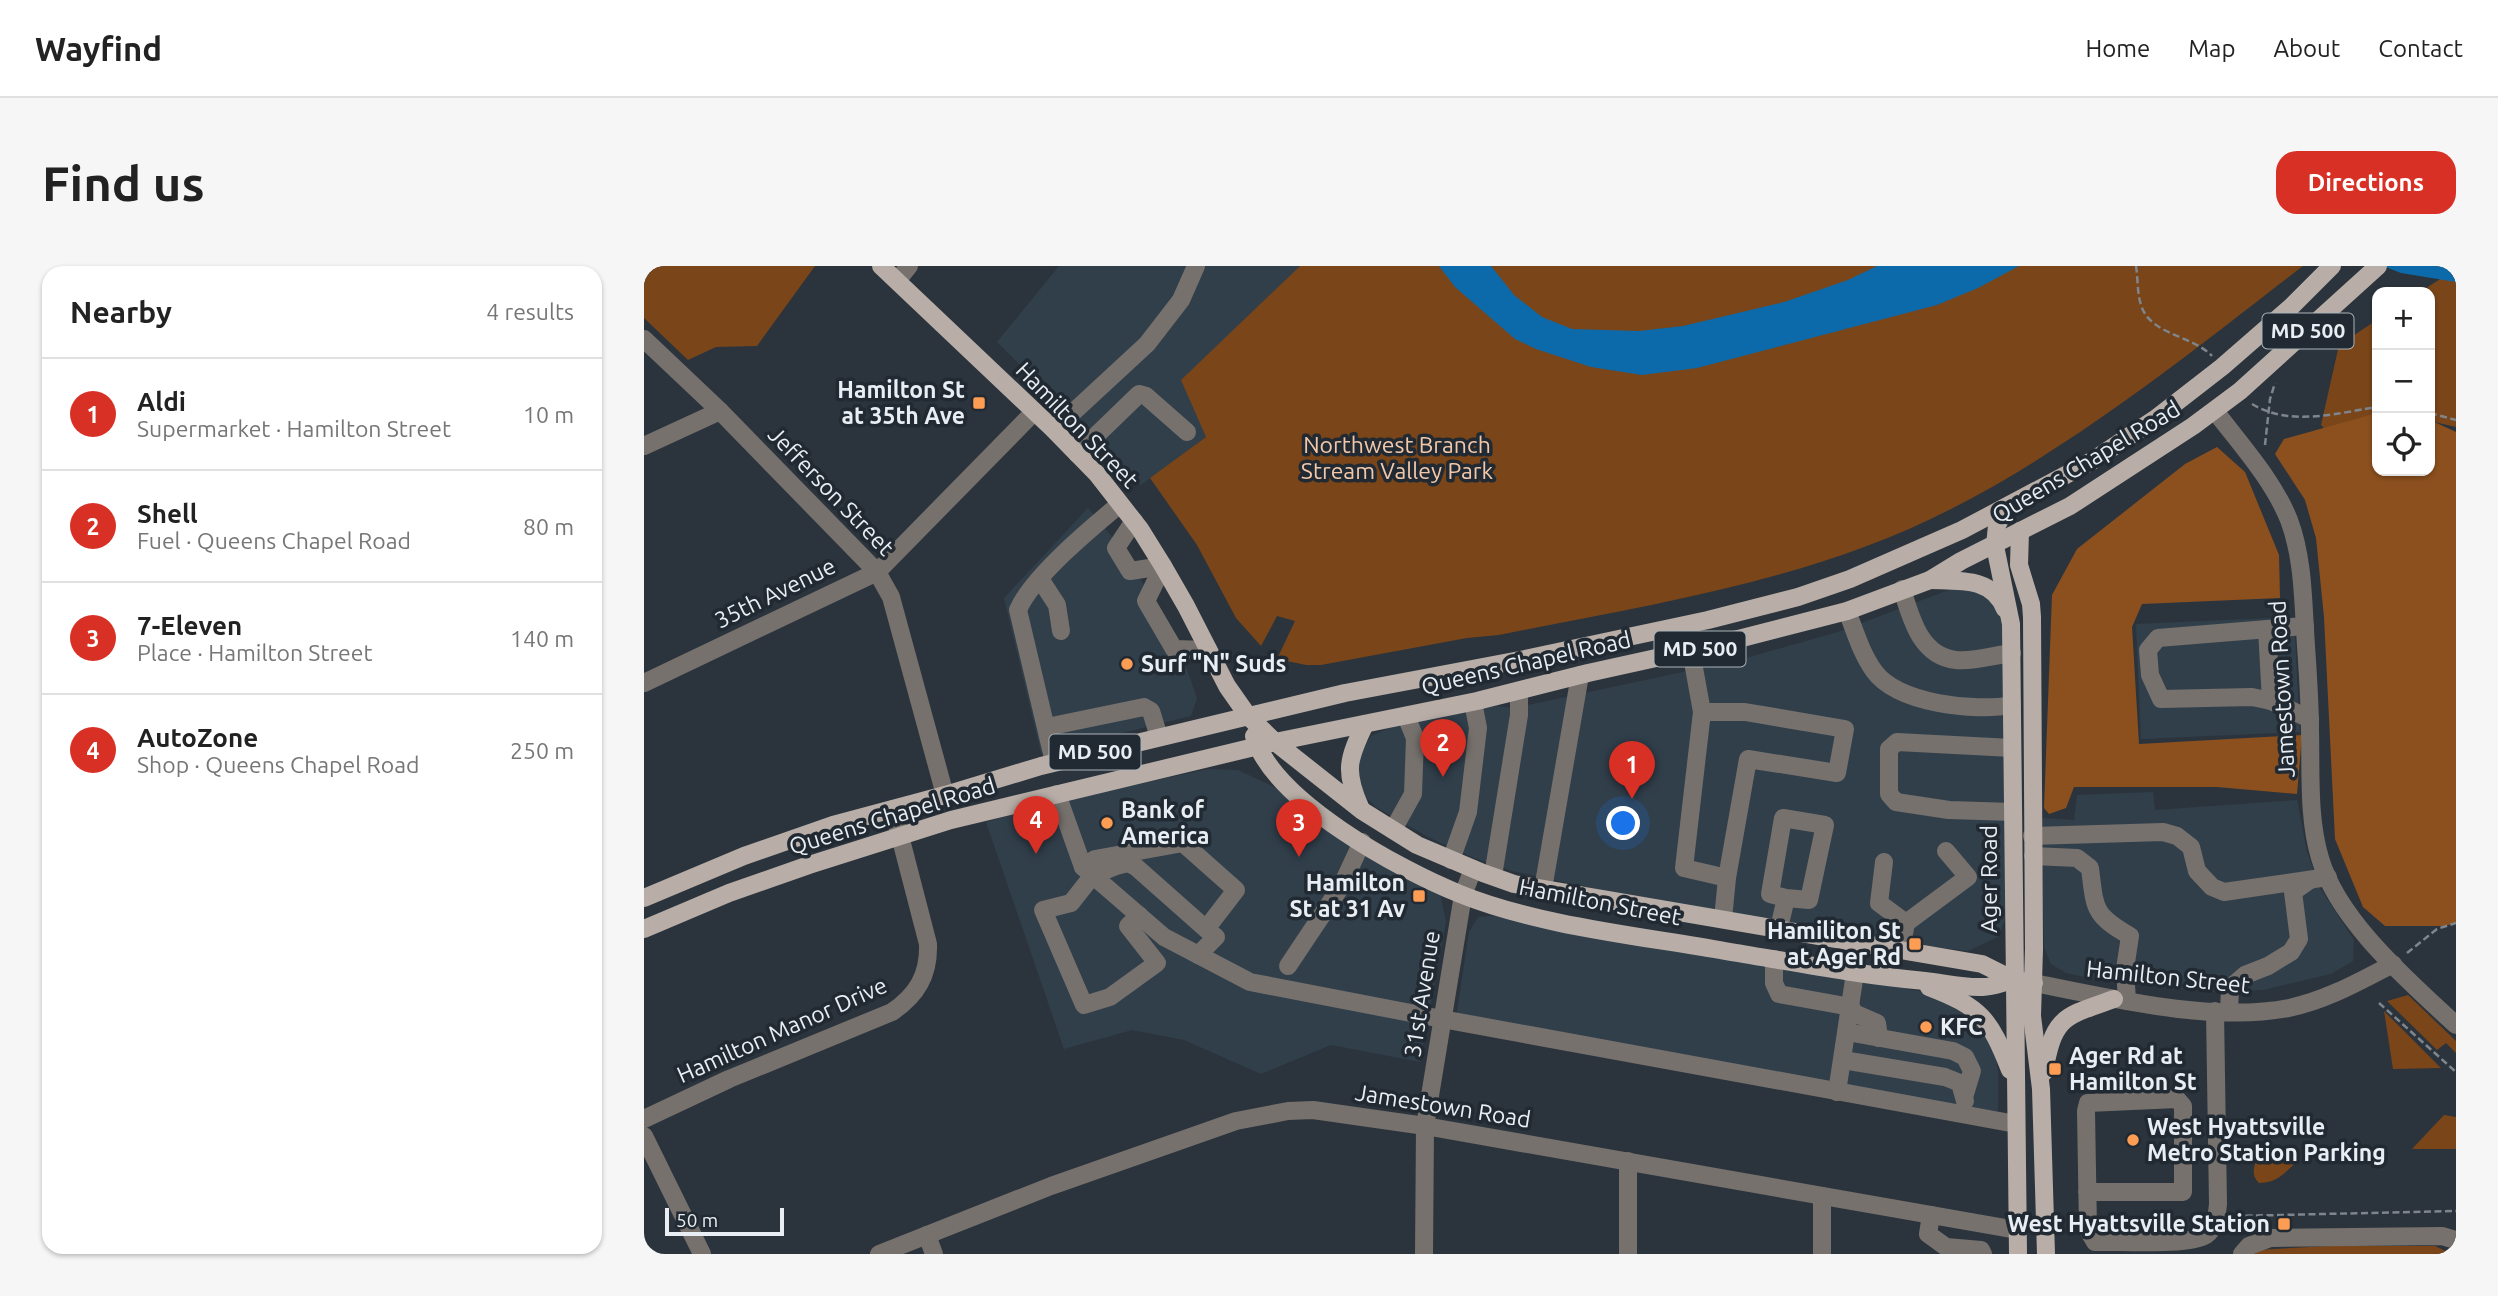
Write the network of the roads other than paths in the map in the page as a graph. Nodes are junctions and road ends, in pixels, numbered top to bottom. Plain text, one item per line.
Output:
1 (881, 266) edge
2 (909, 266) edge
3 (1196, 266) edge
4 (2332, 266) edge
5 (2376, 268) edge
6 (897, 281) junction
7 (644, 339) edge
8 (720, 411) junction
9 (2215, 411) junction
10 (1034, 412) junction
11 (1054, 430) junction
12 (1187, 432) dead end
13 (644, 446) edge
14 (1077, 454) junction
15 (1120, 504) junction
16 (2007, 508) junction
17 (1134, 521) junction
18 (2020, 531) junction
19 (1995, 546) junction
20 (1163, 566) junction
21 (877, 572) junction
22 (1040, 579) junction
23 (1930, 580) junction
24 (1902, 589) junction
25 (1847, 611) junction
26 (2011, 624) junction
27 (2305, 626) junction
28 (2267, 629) junction
29 (1061, 631) dead end
30 (1208, 650) junction
31 (1691, 650) junction
32 (2012, 653) junction
33 (1580, 675) junction
34 (644, 683) edge
35 (1519, 691) junction
36 (2271, 701) junction
37 (1473, 702) junction
38 (2012, 705) junction
39 (1702, 712) junction
40 (1248, 716) junction
41 (1406, 716) junction
42 (2310, 719) junction
43 (1365, 724) junction
44 (1047, 727) junction
45 (1159, 737) junction
46 (1275, 742) junction
47 (1257, 746) junction
48 (2012, 748) junction
49 (1054, 762) junction
50 (1057, 794) junction
51 (945, 795) junction
52 (893, 809) junction
53 (1362, 810) junction
54 (2013, 812) junction
55 (1393, 830) junction
56 (901, 835) junction
57 (2032, 836) junction
58 (1362, 842) junction
59 (1946, 851) dead end
60 (2033, 856) junction
61 (1451, 860) junction
62 (1884, 862) dead end
63 (1473, 869) junction
64 (1088, 871) junction
65 (1493, 876) junction
66 (1727, 878) junction
67 (2319, 878) junction
68 (1544, 889) junction
69 (1463, 895) junction
70 (644, 898) edge
71 (1786, 898) junction
72 (1139, 915) junction
73 (1723, 919) junction
74 (1906, 923) junction
75 (1779, 928) junction
76 (644, 929) edge
77 (1206, 929) junction
78 (1901, 949) junction
79 (1198, 955) junction
80 (1774, 960) junction
81 (2393, 964) junction
82 (1288, 966) dead end
83 (1856, 974) junction
84 (1909, 980) junction
85 (2014, 980) junction
86 (2034, 983) junction
87 (2120, 1000) junction
88 (1851, 1007) junction
89 (2222, 1012) junction
90 (1442, 1019) junction
91 (2456, 1025) edge
92 (1847, 1032) junction
93 (1879, 1038) junction
94 (1843, 1060) junction
95 (2015, 1084) junction
96 (2041, 1089) junction
97 (1838, 1092) junction
98 (1965, 1094) junction
99 (1965, 1115) junction
100 (644, 1119) edge
101 (2016, 1124) junction
102 (1425, 1126) junction
103 (644, 1136) edge
104 (1628, 1161) junction
105 (2087, 1192) junction
106 (1822, 1196) junction
107 (1931, 1214) junction
108 (2017, 1230) junction
109 (927, 1235) junction
110 (2456, 1240) edge
111 (702, 1254) edge
112 (879, 1254) edge
113 (934, 1254) edge
114 (1424, 1254) edge
115 (1629, 1254) edge
116 (1822, 1254) edge
117 (1983, 1254) edge
118 (2018, 1254) edge
119 (2046, 1254) edge
120 (2242, 1254) edge

1 - 6 main road, Hamilton Street
2 - 6 street
3 - 11 street
4 - 16 main road, Queens Chapel Road / MD 500
5 - 9 main road, Queens Chapel Road / MD 500
6 - 10 main road, Hamilton Street
7 - 8 street, Jefferson Street
8 - 13 street
8 - 21 street, Jefferson Street
9 - 18 main road, Queens Chapel Road / MD 500
9 - 27 street, Jamestown Road
10 - 11 main road, Hamilton Street
10 - 21 street, 35th Avenue
11 - 14 main road, Hamilton Street
12 - 14 street
14 - 15 main road, Hamilton Street
15 - 17 main road, Hamilton Street
15 - 22 street
16 - 19 main road, Ager Road
16 - 40 main road, Queens Chapel Road / MD 500
17 - 20 main road, Hamilton Street
17 - 20 street
18 - 19 main road, Queens Chapel Road / MD 500
18 - 57 main road, Ager Road
19 - 23 main road, Queens Chapel Road / MD 500
19 - 26 main road, Ager Road
20 - 30 main road, Hamilton Street
20 - 30 street
21 - 34 street, 35th Avenue
21 - 51 street, Jefferson Street
22 - 29 street
22 - 44 street
23 - 24 main road, Queens Chapel Road / MD 500
23 - 26 main road
24 - 25 main road, Queens Chapel Road / MD 500
24 - 32 street
25 - 31 main road, Queens Chapel Road / MD 500
25 - 38 street
26 - 32 main road, Ager Road
27 - 28 street
27 - 42 street, Jamestown Road
28 - 36 street
28 - 36 street
30 - 40 main road, Hamilton Street
31 - 33 main road, Queens Chapel Road / MD 500
31 - 39 street
32 - 38 main road, Ager Road
33 - 35 main road, Queens Chapel Road / MD 500
33 - 68 street
35 - 37 main road, Queens Chapel Road / MD 500
35 - 65 street
36 - 42 street
37 - 41 main road, Queens Chapel Road / MD 500
37 - 61 street
38 - 48 main road, Ager Road
39 - 66 street
39 - 66 street
40 - 45 main road, Queens Chapel Road / MD 500
40 - 46 main road, Hamilton Street
40 - 47 main road, Hamilton Street
41 - 43 main road, Queens Chapel Road / MD 500
41 - 55 street
42 - 67 street, Jamestown Road
43 - 46 main road, Queens Chapel Road / MD 500
43 - 53 main road
44 - 45 street
44 - 49 street
45 - 49 main road, Queens Chapel Road / MD 500
46 - 47 main road, Queens Chapel Road / MD 500
46 - 53 main road, Hamilton Street
47 - 50 main road, Queens Chapel Road / MD 500
47 - 58 main road, Hamilton Street
48 - 54 main road, Ager Road
48 - 54 street
49 - 51 main road, Queens Chapel Road / MD 500
50 - 56 main road, Queens Chapel Road / MD 500
50 - 64 street
51 - 52 main road, Queens Chapel Road / MD 500
52 - 56 street, Hamilton Manor Drive
52 - 70 main road, Queens Chapel Road / MD 500
53 - 55 main road, Hamilton Street
54 - 85 main road, Ager Road
55 - 61 main road, Hamilton Street
56 - 76 main road, Queens Chapel Road / MD 500
56 - 100 street, Hamilton Manor Drive
57 - 60 main road, Ager Road
57 - 67 street
58 - 69 main road, Hamilton Street
58 - 82 street
59 - 74 street
60 - 86 main road, Ager Road
60 - 87 street
61 - 63 main road, Hamilton Street
62 - 74 street
63 - 65 main road, Hamilton Street
63 - 69 street, 31st Avenue
64 - 72 street
64 - 72 street
64 - 77 street
64 - 77 street
65 - 68 main road, Hamilton Street
66 - 73 street
67 - 81 street, Jamestown Road
67 - 89 street
68 - 73 main road, Hamilton Street
69 - 80 main road, Hamilton Street
69 - 90 street, 31st Avenue
71 - 71 street
71 - 75 street
72 - 79 street
73 - 75 main road, Hamilton Street
74 - 78 street
75 - 78 main road, Hamilton Street
77 - 79 street
78 - 85 main road, Hamilton Street
79 - 90 street
80 - 83 main road, Hamilton Street
80 - 88 street
81 - 89 street, Hamilton Street
81 - 91 street, Jamestown Road
83 - 84 main road, Hamilton Street
83 - 88 street
84 - 85 main road, Hamilton Street
84 - 95 main road
85 - 86 main road, Hamilton Street
85 - 95 main road, Ager Road
86 - 87 street, Hamilton Street
86 - 96 main road, Ager Road
87 - 89 street, Hamilton Street
87 - 96 main road
88 - 92 street
88 - 93 street
89 - 105 street
90 - 97 street
90 - 102 street, 31st Avenue
92 - 93 street
92 - 94 street
93 - 98 street
94 - 97 street
94 - 98 street
95 - 101 main road, Ager Road
96 - 119 main road, Ager Road
97 - 99 street
98 - 99 street
99 - 101 street
101 - 108 main road, Ager Road
102 - 104 street, Jamestown Road
102 - 109 street, Jamestown Road
102 - 114 street, 31st Avenue
103 - 111 street
104 - 106 street, Jamestown Road
104 - 115 street
105 - 105 street
106 - 107 street, Jamestown Road
106 - 116 street
107 - 108 street, Jamestown Road
107 - 117 street
108 - 118 main road, Ager Road
109 - 112 street, Jamestown Road
109 - 113 street
110 - 120 street

